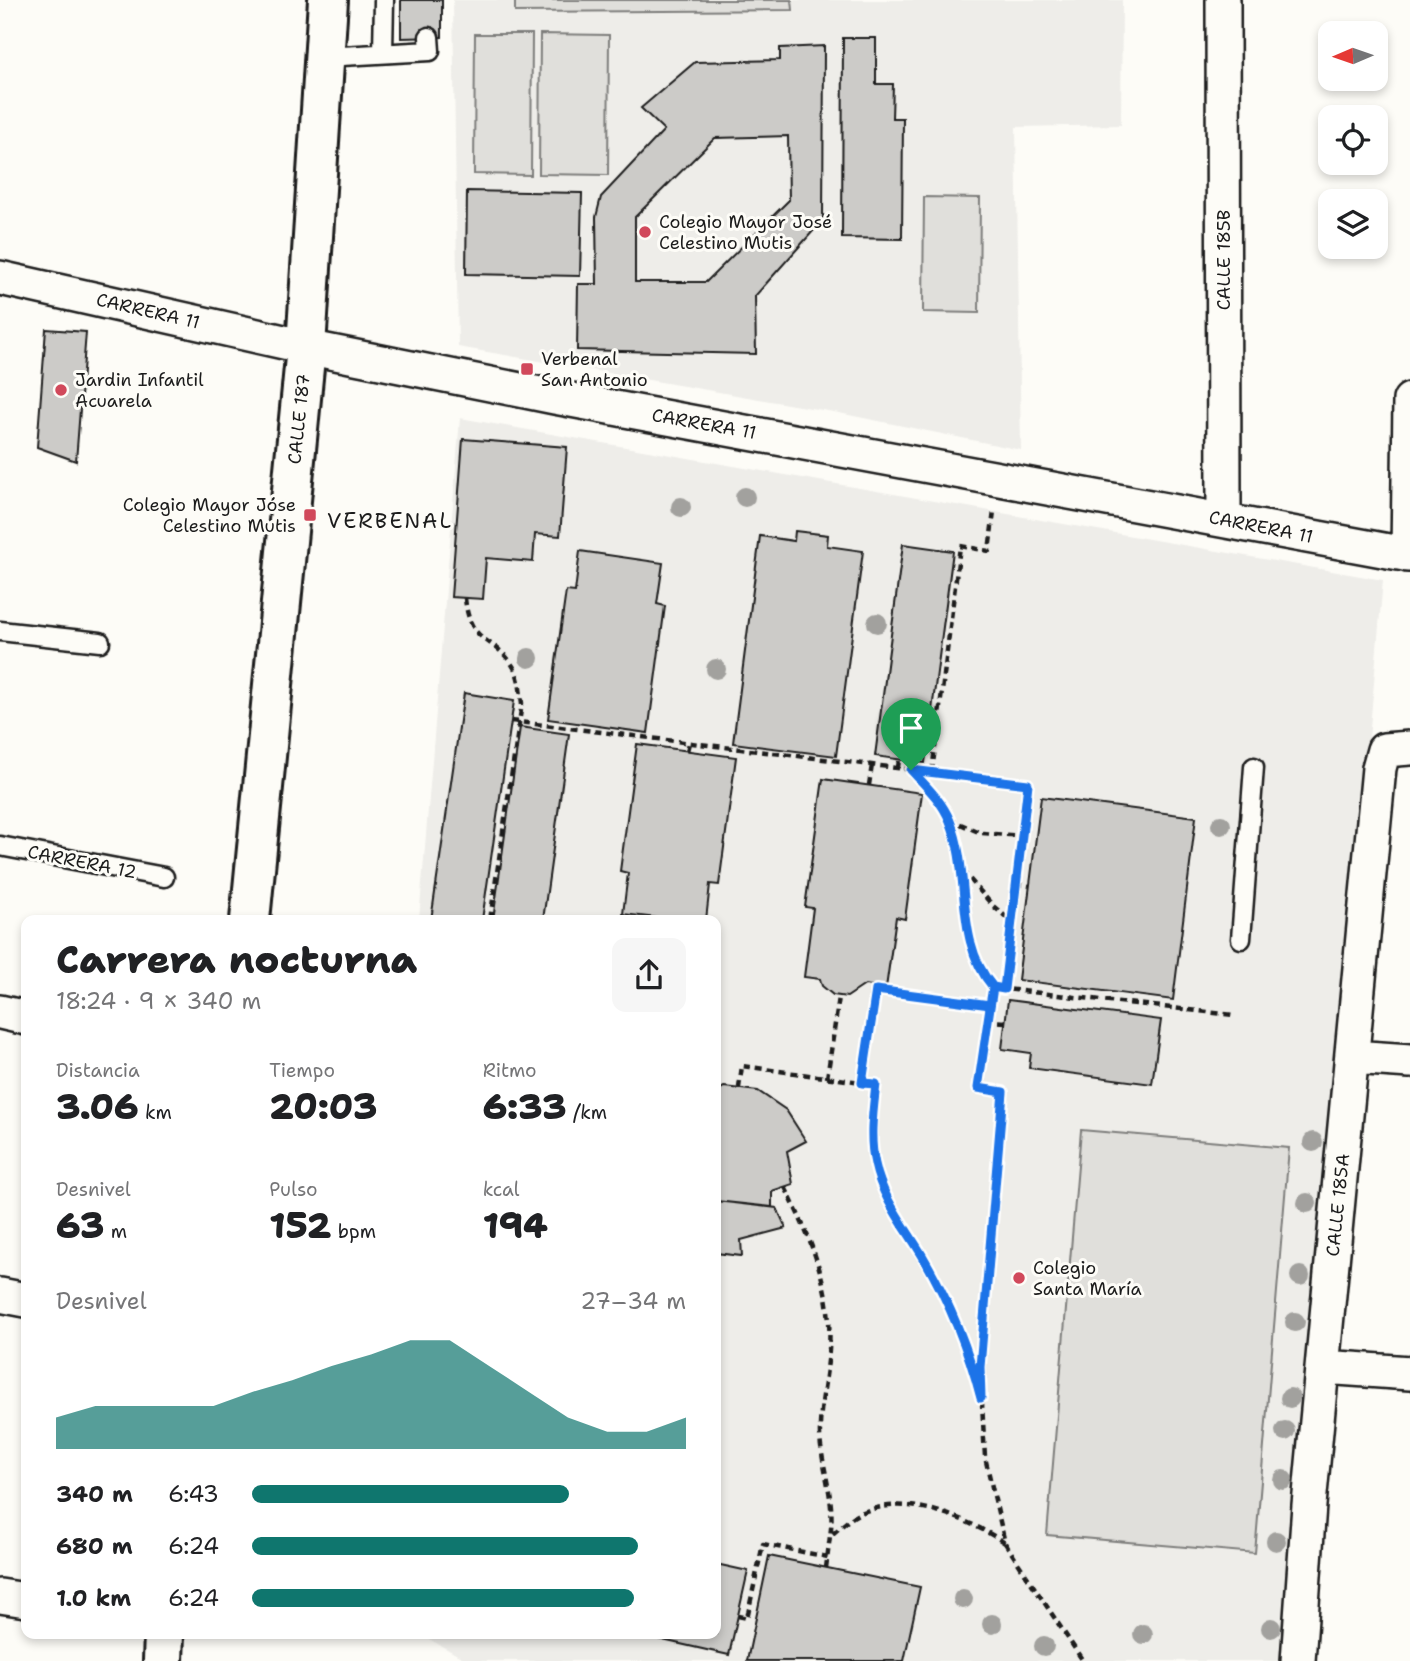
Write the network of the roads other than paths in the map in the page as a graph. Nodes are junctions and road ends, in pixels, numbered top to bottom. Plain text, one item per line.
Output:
1 (328, 0) edge
2 (384, 0) edge
3 (1223, 0) edge
4 (429, 37) dead end
5 (383, 53) junction
6 (324, 57) junction
7 (0, 278) edge
8 (306, 347) junction
9 (1410, 400) edge
10 (1224, 520) junction
11 (1409, 555) edge
12 (0, 631) edge
13 (100, 642) dead end
14 (1397, 749) edge
15 (1254, 767) dead end
16 (0, 846) edge
17 (164, 877) dead end
18 (250, 915) edge
19 (1241, 939) dead end
20 (0, 1012) edge
21 (21, 1017) edge
22 (1352, 1057) junction
23 (1410, 1061) edge
24 (0, 1296) edge
25 (21, 1299) edge
26 (1323, 1367) junction
27 (1410, 1373) edge
28 (0, 1596) edge
29 (21, 1599) edge
30 (164, 1639) edge
31 (163, 1661) edge
32 (1298, 1661) edge

1 - 6 street, CALLE 187
2 - 5 lane
3 - 10 street, CALLE 185B
4 - 5 lane
5 - 6 lane
6 - 8 street, CALLE 187
7 - 8 street, CARRERA 11
8 - 10 street, CARRERA 11
8 - 18 street, CALLE 187
9 - 11 street
10 - 11 street, CARRERA 11
12 - 13 lane
14 - 22 street, CALLE 185A
15 - 19 lane
16 - 17 lane, CARRERA 12
20 - 21 street
22 - 23 street
22 - 26 street, CALLE 185A
24 - 25 street
26 - 27 street
26 - 32 street, CALLE 185A
28 - 29 street
30 - 31 street

